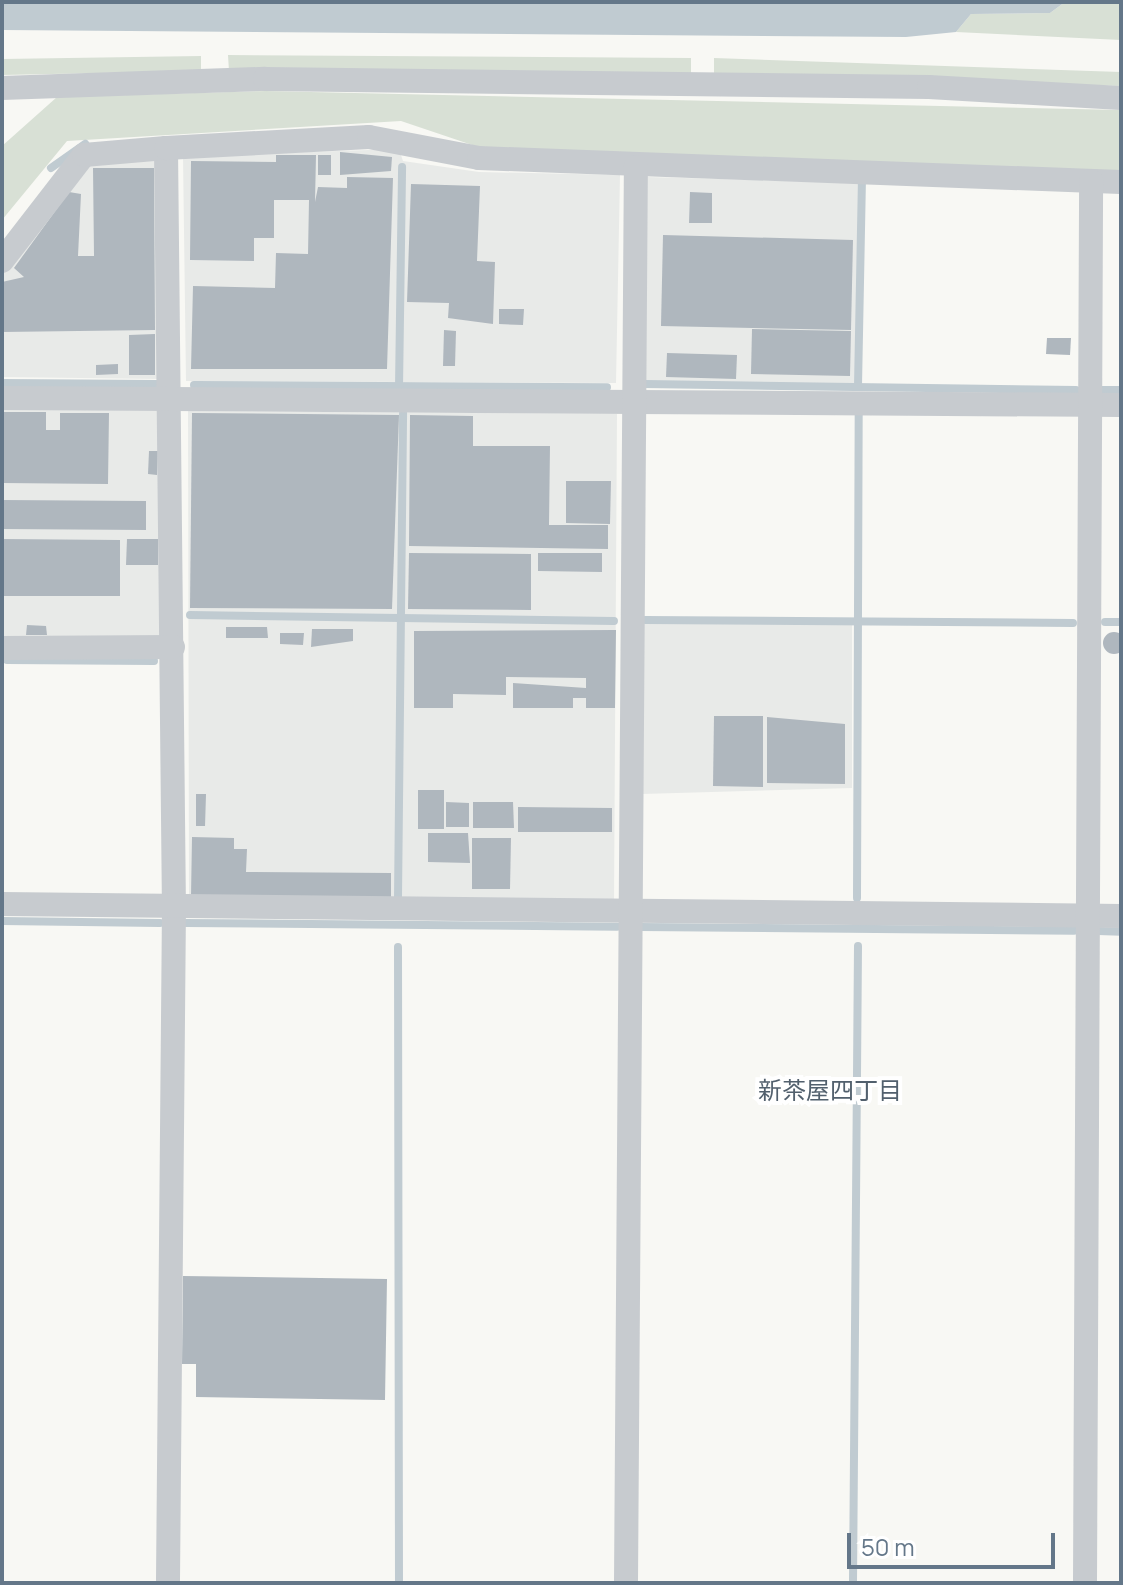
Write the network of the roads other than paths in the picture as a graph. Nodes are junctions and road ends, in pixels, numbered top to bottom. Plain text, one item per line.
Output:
1 (2, 88) edge
2 (1121, 98) edge
3 (166, 148) junction
4 (636, 167) junction
5 (1091, 181) junction
6 (1121, 182) edge
7 (2, 261) edge
8 (2, 398) edge
9 (632, 399) junction
10 (172, 400) junction
11 (1088, 405) junction
12 (1121, 405) edge
13 (173, 647) junction
14 (2, 648) edge
15 (2, 904) edge
16 (174, 906) junction
17 (628, 911) junction
18 (1086, 916) junction
19 (1121, 916) edge
20 (168, 1583) edge
21 (626, 1583) edge
22 (1085, 1583) edge

1 - 2 street
3 - 4 street
3 - 7 street
3 - 10 street
4 - 5 street
4 - 9 street
5 - 6 street
5 - 11 street
8 - 10 street
9 - 10 street
9 - 11 street
9 - 17 street
10 - 13 street
11 - 12 street
11 - 18 street
13 - 14 street
13 - 16 street
15 - 16 street
16 - 17 street
16 - 20 street
17 - 18 street
17 - 21 street
18 - 19 street
18 - 22 street

